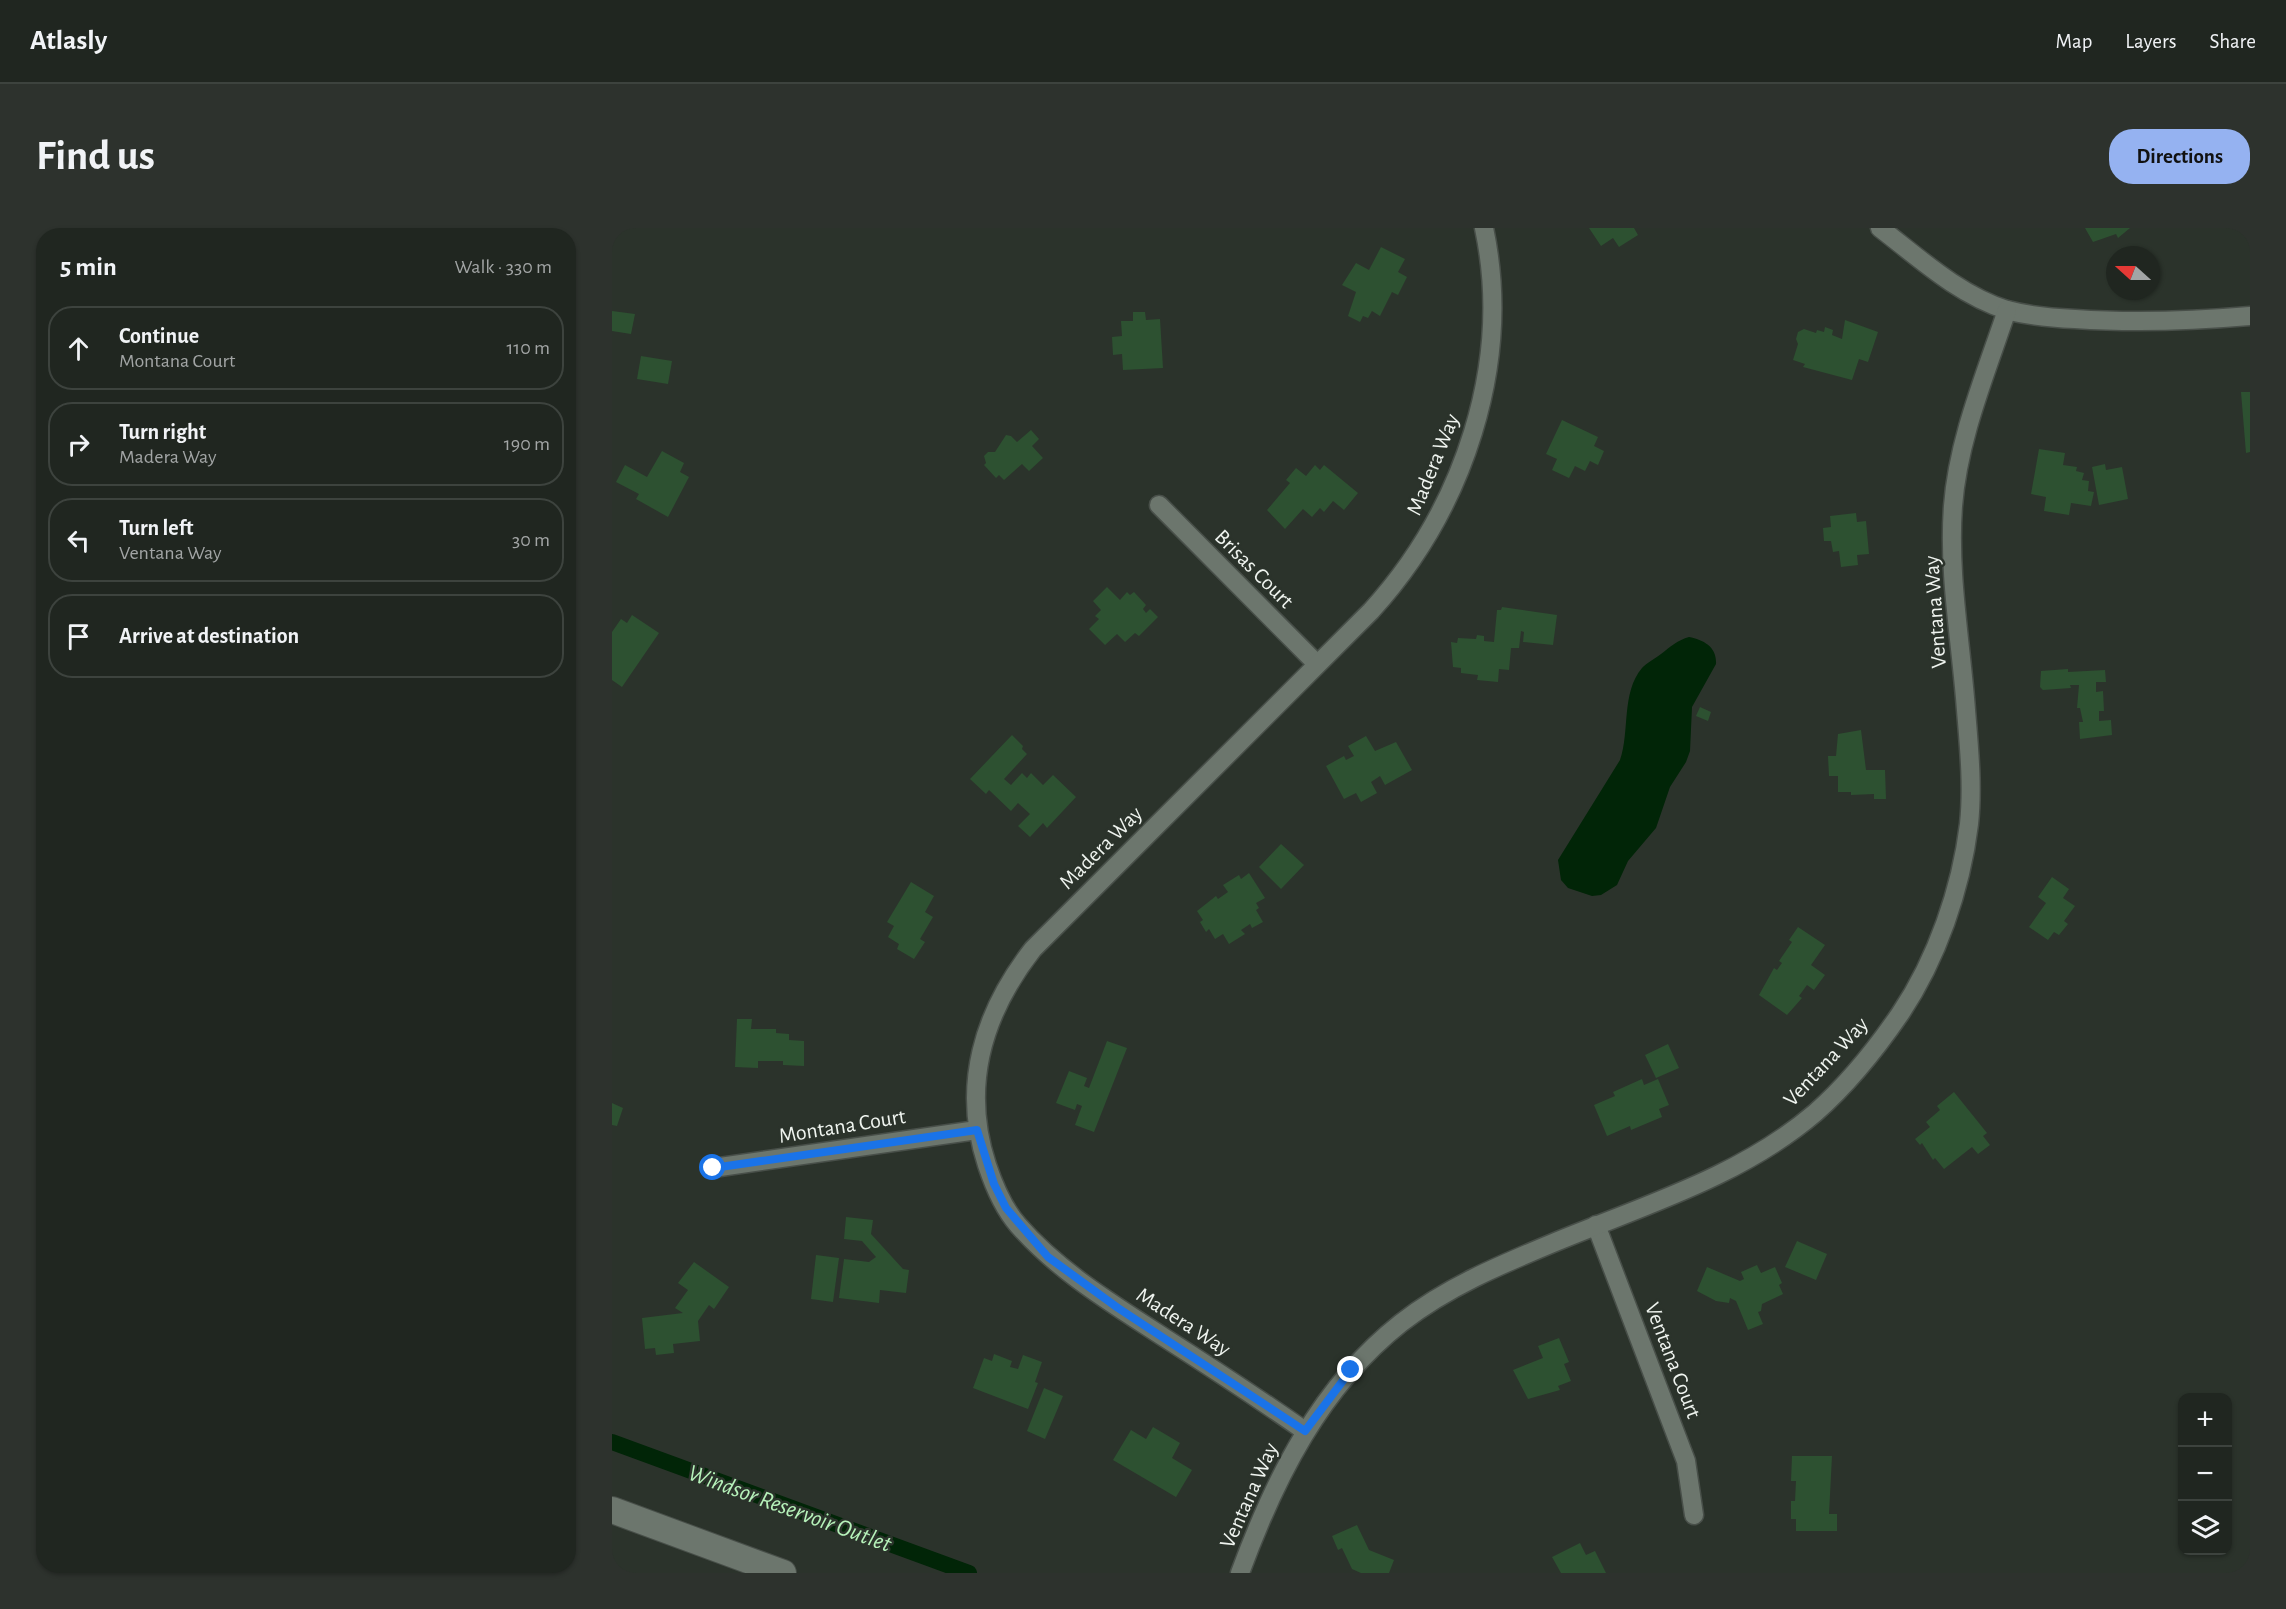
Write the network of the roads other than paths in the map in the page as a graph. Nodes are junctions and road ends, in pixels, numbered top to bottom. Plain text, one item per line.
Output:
1 (1484, 228) edge
2 (1880, 228) edge
3 (2007, 310) junction
4 (2250, 316) edge
5 (1159, 505) dead end
6 (1317, 664) junction
7 (977, 1130) junction
8 (713, 1168) dead end
9 (1596, 1225) junction
10 (1305, 1431) junction
11 (612, 1510) edge
12 (1694, 1515) dead end
13 (783, 1573) edge
14 (1240, 1573) edge

1 - 6 street, Madera Way
2 - 3 street
3 - 4 street
3 - 9 street, Ventana Way
5 - 6 street, Brisas Court
6 - 7 street, Madera Way
7 - 8 street, Montana Court
7 - 10 street, Madera Way
9 - 10 street, Ventana Way
9 - 12 street, Ventana Court
10 - 14 street, Ventana Way
11 - 13 main road

